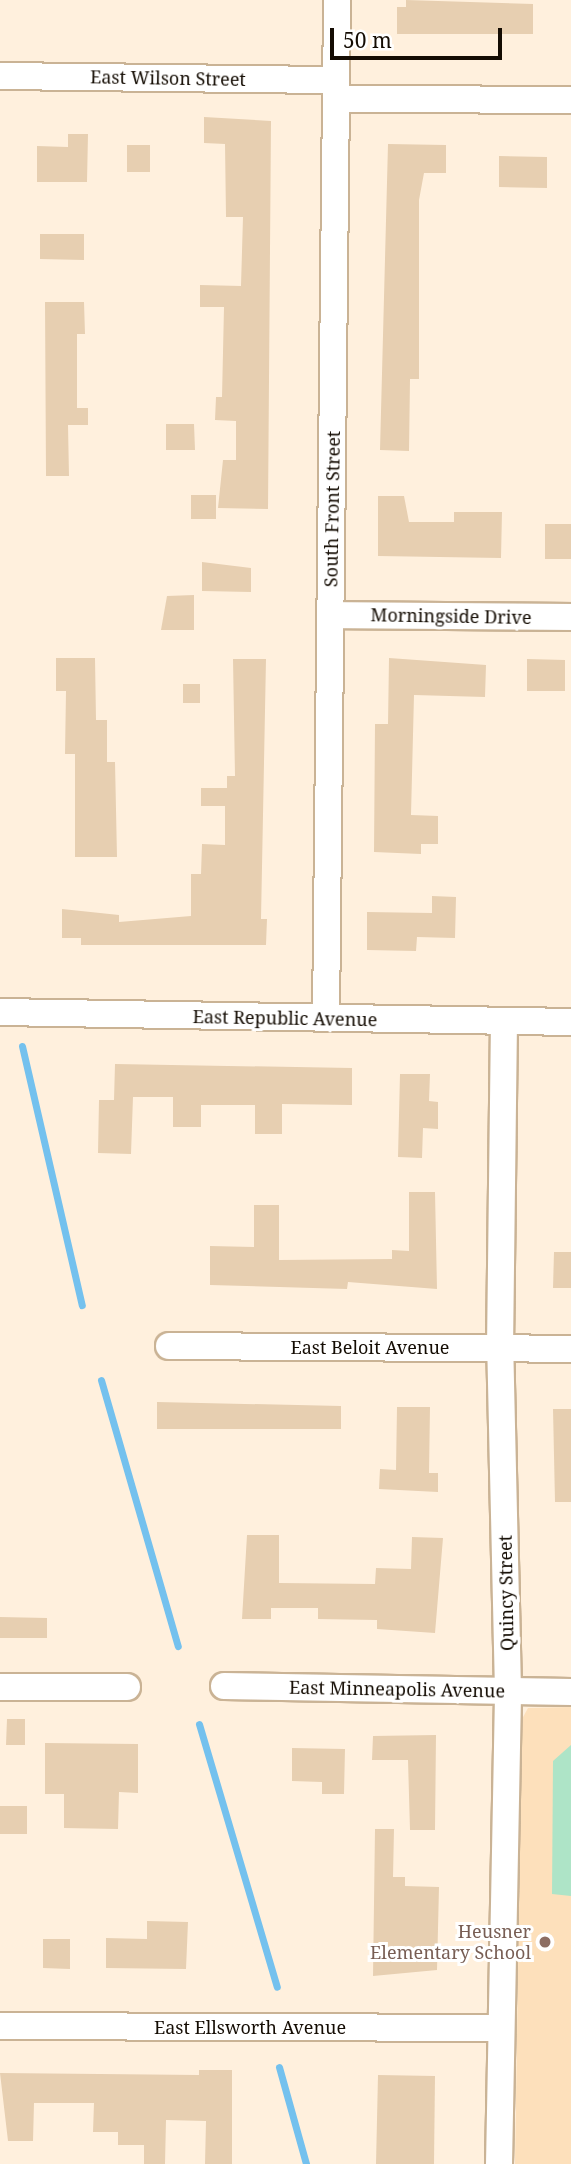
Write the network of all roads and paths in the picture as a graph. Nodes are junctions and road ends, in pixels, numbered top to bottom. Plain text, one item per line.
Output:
1 (337, 0) edge
2 (0, 76) edge
3 (336, 89) junction
4 (571, 100) edge
5 (331, 615) junction
6 (571, 617) edge
7 (0, 1012) edge
8 (326, 1018) junction
9 (504, 1022) junction
10 (571, 1022) edge
11 (169, 1346) dead end
12 (500, 1348) junction
13 (571, 1349) edge
14 (224, 1686) dead end
15 (127, 1687) dead end
16 (0, 1688) edge
17 (508, 1691) junction
18 (571, 1692) edge
19 (0, 2026) edge
20 (501, 2028) junction
21 (499, 2164) edge

1 - 3 street, South Front Street
2 - 3 street, East Wilson Street
3 - 4 street, East Wilson Street
3 - 5 street, South Front Street
5 - 6 street, Morningside Drive
5 - 8 street, South Front Street
7 - 8 street, East Republic Avenue
8 - 9 street, East Republic Avenue
9 - 10 street, East Republic Avenue
9 - 12 street, Quincy Street
11 - 12 street, East Beloit Avenue
12 - 13 street, East Beloit Avenue
12 - 17 street, Quincy Street
14 - 17 street, East Minneapolis Avenue
15 - 16 street
17 - 18 street, East Minneapolis Avenue
17 - 20 street, Quincy Street
19 - 20 street, East Ellsworth Avenue
20 - 21 street, Quincy Street

